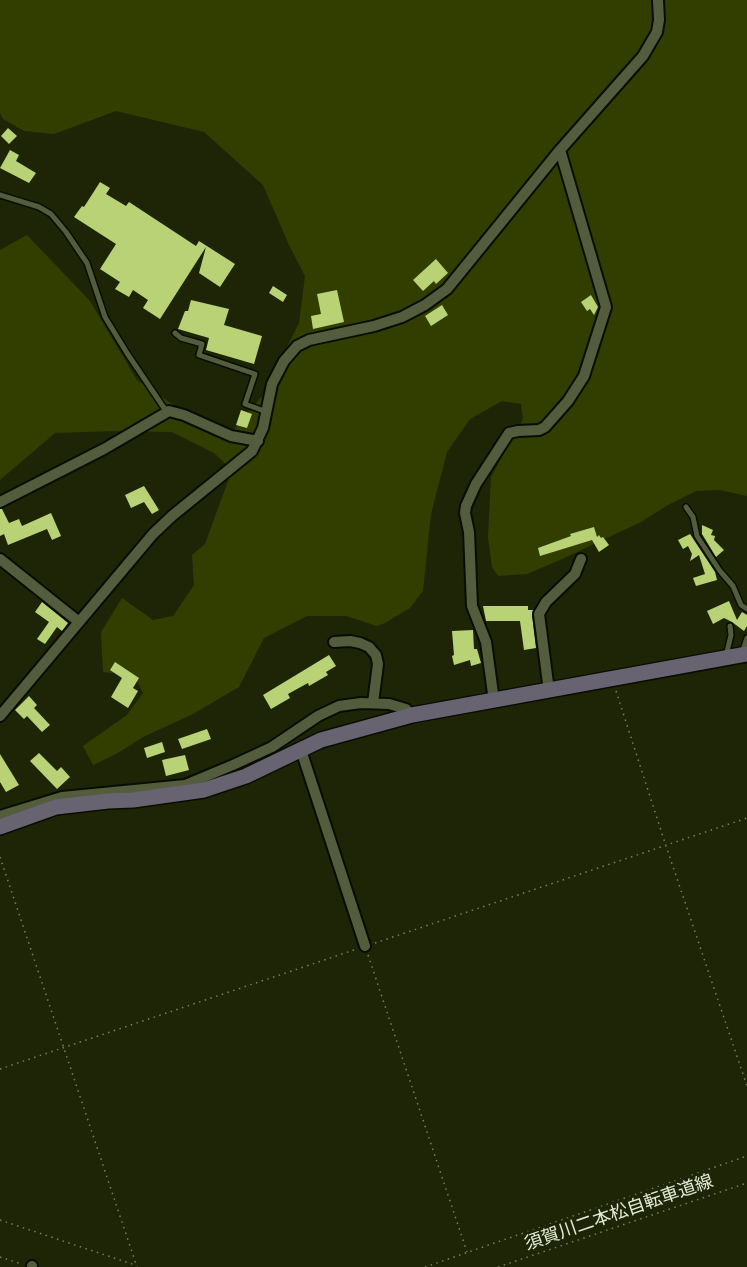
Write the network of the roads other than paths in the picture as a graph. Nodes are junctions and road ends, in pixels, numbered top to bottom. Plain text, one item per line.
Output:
1 (658, 0) edge
2 (560, 150) junction
3 (0, 195) edge
4 (175, 333) dead end
5 (169, 411) junction
6 (267, 412) junction
7 (258, 441) junction
8 (0, 502) edge
9 (686, 507) dead end
10 (0, 559) edge
11 (581, 559) dead end
12 (747, 609) edge
13 (79, 622) junction
14 (730, 626) dead end
15 (747, 638) edge
16 (334, 642) dead end
17 (738, 656) edge
18 (549, 691) junction
19 (494, 701) junction
20 (373, 703) junction
21 (412, 715) junction
22 (0, 716) edge
23 (301, 750) junction
24 (0, 816) edge
25 (0, 827) edge
26 (365, 946) road end

1 - 2 street
2 - 6 street
2 - 19 street
3 - 5 lane
4 - 6 lane
5 - 7 street
5 - 8 street
6 - 7 street
7 - 13 street
9 - 12 lane
10 - 13 street
11 - 18 street
13 - 22 street
14 - 17 lane
15 - 17 lane
16 - 20 street
17 - 18 street
18 - 19 street
19 - 21 street
20 - 21 street
20 - 24 street
21 - 23 street
23 - 25 street
23 - 26 street

